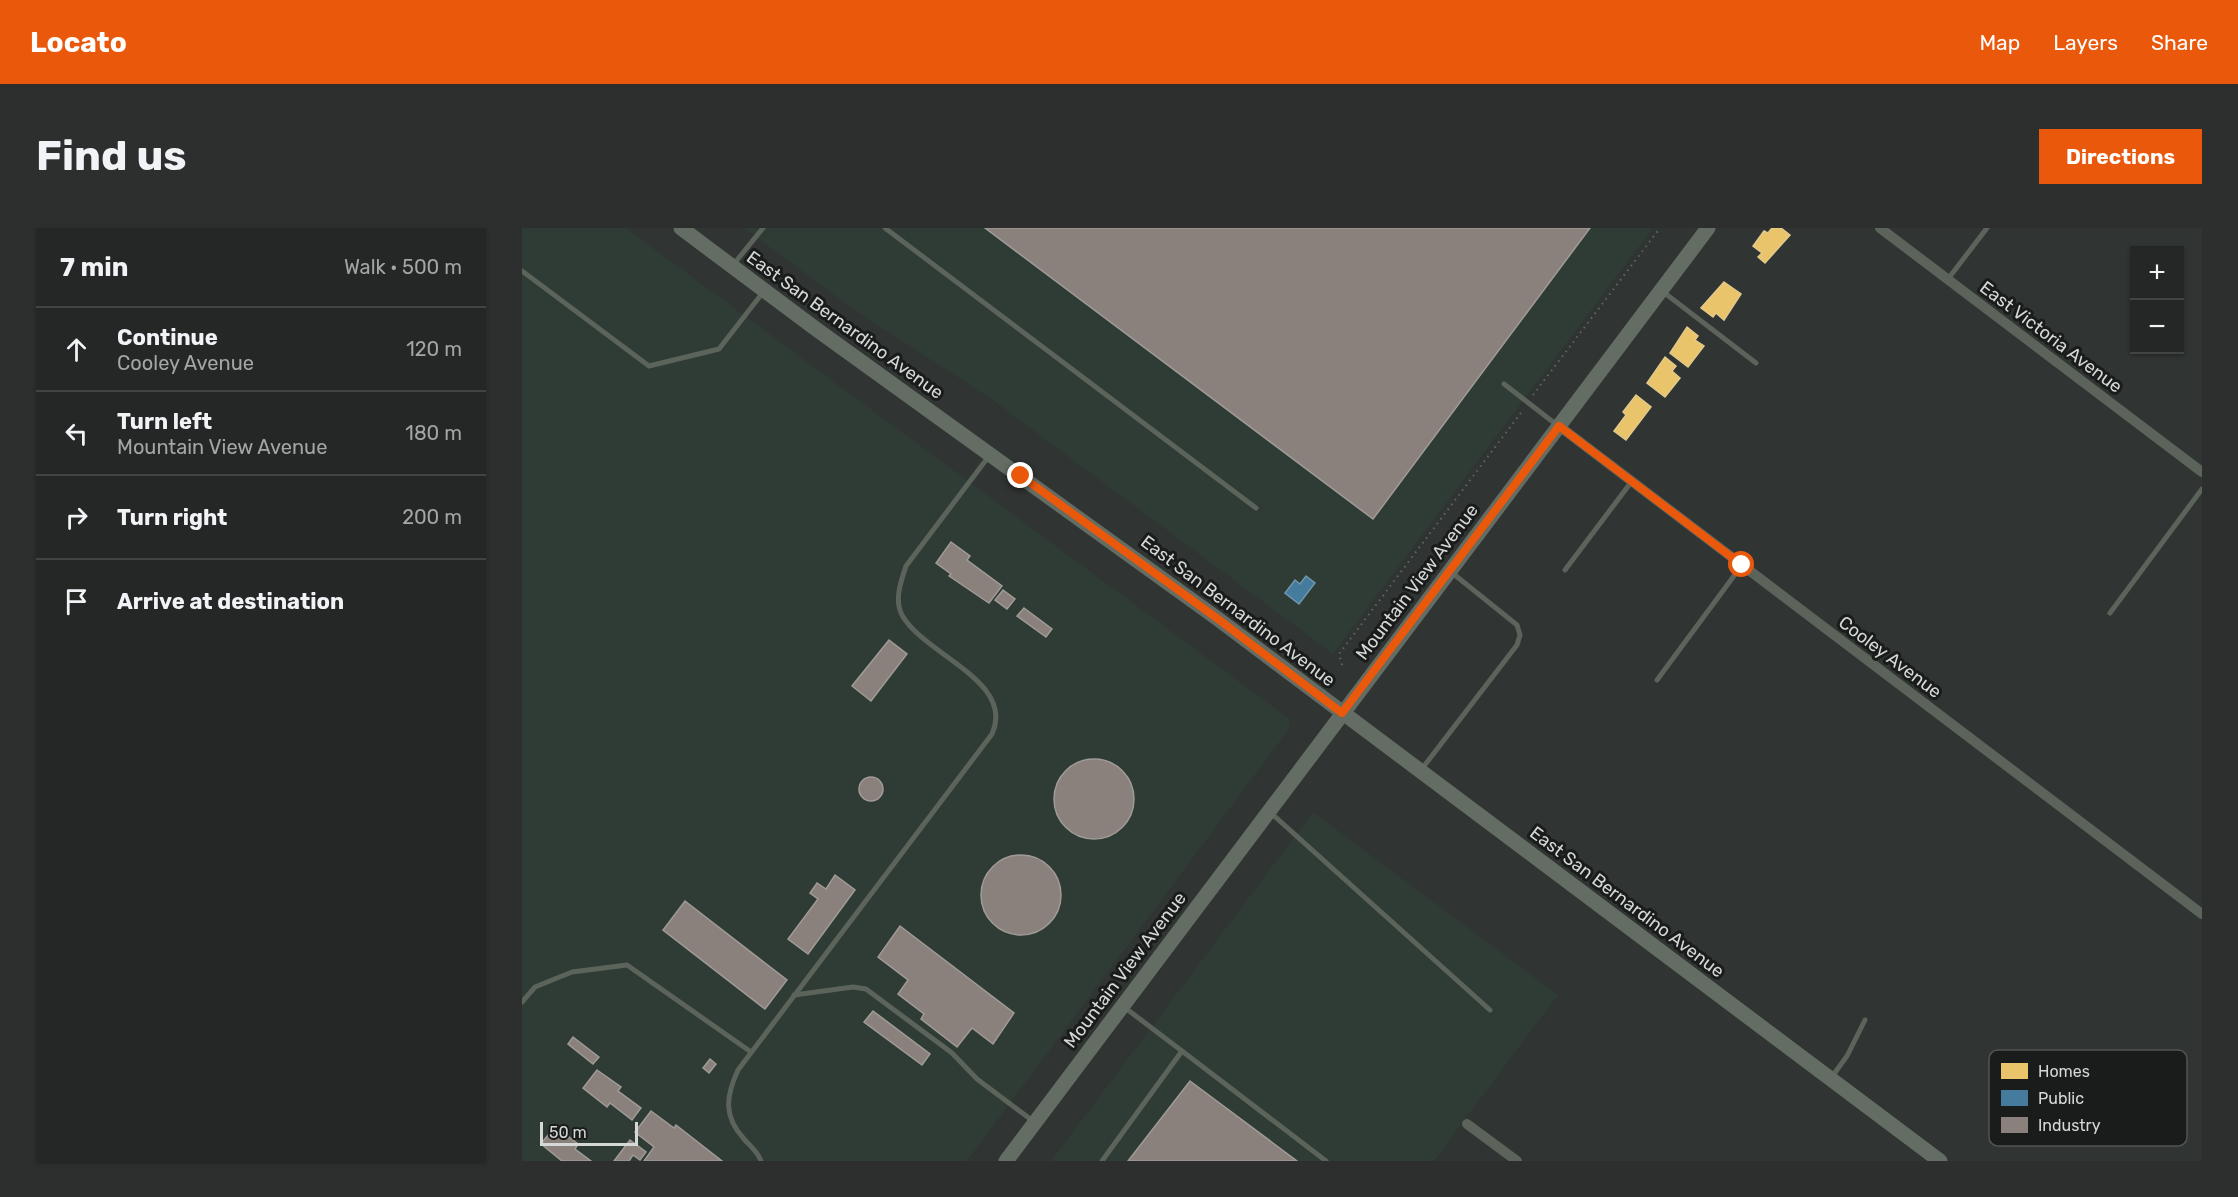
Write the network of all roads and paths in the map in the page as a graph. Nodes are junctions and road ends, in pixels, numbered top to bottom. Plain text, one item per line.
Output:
1 (681, 228) edge
2 (763, 228) edge
3 (885, 228) edge
4 (1660, 228) edge
5 (1708, 228) edge
6 (1880, 228) edge
7 (1987, 228) edge
8 (732, 267) junction
9 (522, 272) edge
10 (1948, 279) junction
11 (1661, 290) junction
12 (764, 291) junction
13 (1756, 363) dead end
14 (1504, 384) dead end
15 (1528, 402) junction
16 (1559, 426) junction
17 (990, 454) junction
18 (2202, 472) edge
19 (1632, 482) junction
20 (2202, 489) edge
21 (1256, 508) dead end
22 (1742, 565) junction
23 (1449, 570) junction
24 (1564, 570) dead end
25 (2110, 613) dead end
26 (1342, 664) dead end
27 (1657, 680) dead end
28 (1342, 713) junction
29 (1420, 771) junction
30 (1270, 812) junction
31 (2202, 914) edge
32 (794, 995) junction
33 (522, 1002) edge
34 (1123, 1006) junction
35 (1490, 1010) dead end
36 (1865, 1020) dead end
37 (1182, 1051) junction
38 (751, 1052) junction
39 (1830, 1079) junction
40 (1035, 1122) junction
41 (1467, 1124) dead end
42 (761, 1161) edge
43 (1006, 1161) edge
44 (1102, 1161) edge
45 (1326, 1161) edge
46 (1517, 1161) edge
47 (1940, 1161) edge

1 - 8 main road, East San Bernardino Avenue
2 - 8 lane
3 - 21 lane
4 - 15 path
5 - 11 main road, Mountain View Avenue
6 - 10 street, East Victoria Avenue
7 - 10 lane
8 - 12 main road, East San Bernardino Avenue
9 - 12 lane
10 - 18 street, East Victoria Avenue
11 - 13 lane
11 - 16 main road, Mountain View Avenue
12 - 17 main road, East San Bernardino Avenue
14 - 15 lane
15 - 16 lane
15 - 26 path
16 - 19 street, Cooley Avenue
16 - 23 main road, Mountain View Avenue
17 - 28 main road, East San Bernardino Avenue
17 - 32 lane
19 - 22 street, Cooley Avenue
19 - 24 lane
20 - 25 lane
22 - 27 lane
22 - 31 street, Cooley Avenue
23 - 28 main road, Mountain View Avenue
23 - 29 lane
28 - 29 main road, East San Bernardino Avenue
28 - 30 main road, Mountain View Avenue
29 - 39 main road, East San Bernardino Avenue
30 - 34 main road, Mountain View Avenue
30 - 35 lane
32 - 38 lane
32 - 40 lane
33 - 38 lane
34 - 37 lane
34 - 40 main road, Mountain View Avenue
36 - 39 lane
37 - 44 lane
37 - 45 lane
38 - 42 lane
39 - 47 main road, East San Bernardino Avenue
40 - 43 main road, Mountain View Avenue
41 - 46 street

